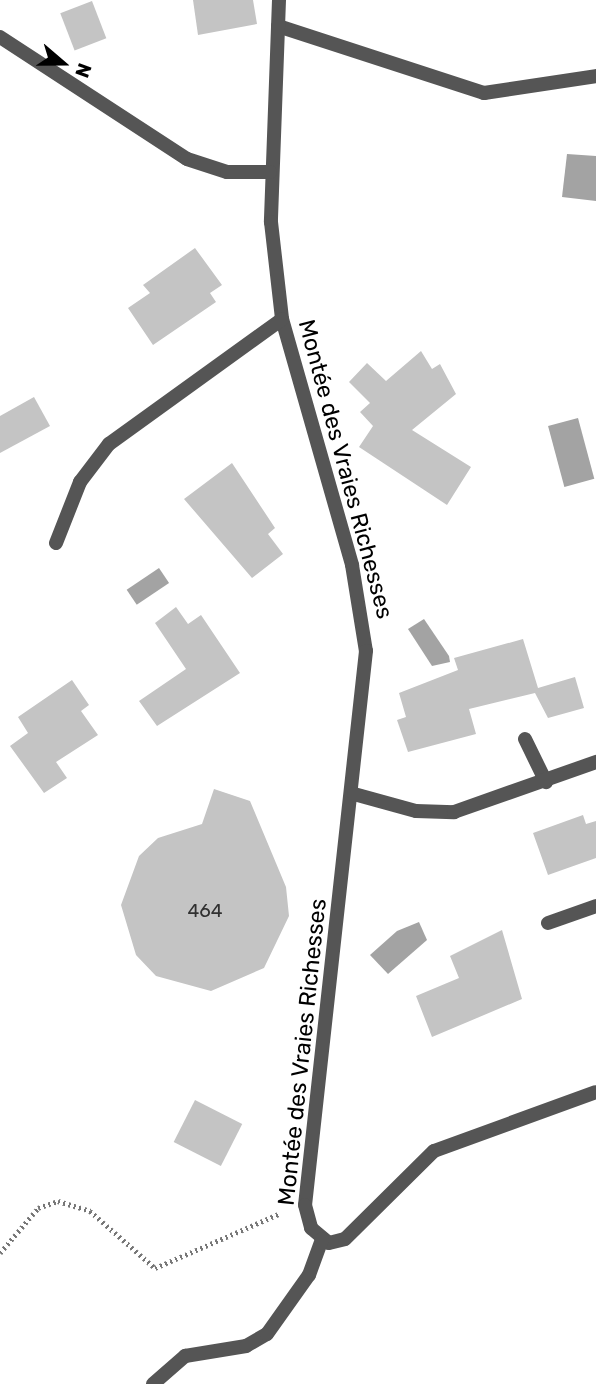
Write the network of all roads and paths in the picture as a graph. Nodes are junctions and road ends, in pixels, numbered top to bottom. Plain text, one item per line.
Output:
1 (279, 0) edge
2 (278, 26) junction
3 (0, 37) edge
4 (596, 76) edge
5 (270, 172) junction
6 (282, 319) junction
7 (57, 543) dead end
8 (525, 739) dead end
9 (596, 762) edge
10 (546, 782) junction
11 (354, 794) junction
12 (596, 906) edge
13 (548, 923) dead end
14 (596, 1092) edge
15 (305, 1205) junction
16 (321, 1239) junction
17 (0, 1253) edge
18 (153, 1384) edge

1 - 2 street, Montée des Vraies Richesses
2 - 4 street
2 - 5 street, Montée des Vraies Richesses
3 - 5 street
5 - 6 street, Montée des Vraies Richesses
6 - 7 street
6 - 11 street, Montée des Vraies Richesses
8 - 10 street
9 - 10 street
10 - 11 street
11 - 15 street, Montée des Vraies Richesses
12 - 13 street
14 - 16 street
15 - 16 street, Montée des Vraies Richesses
15 - 17 path
16 - 18 street

